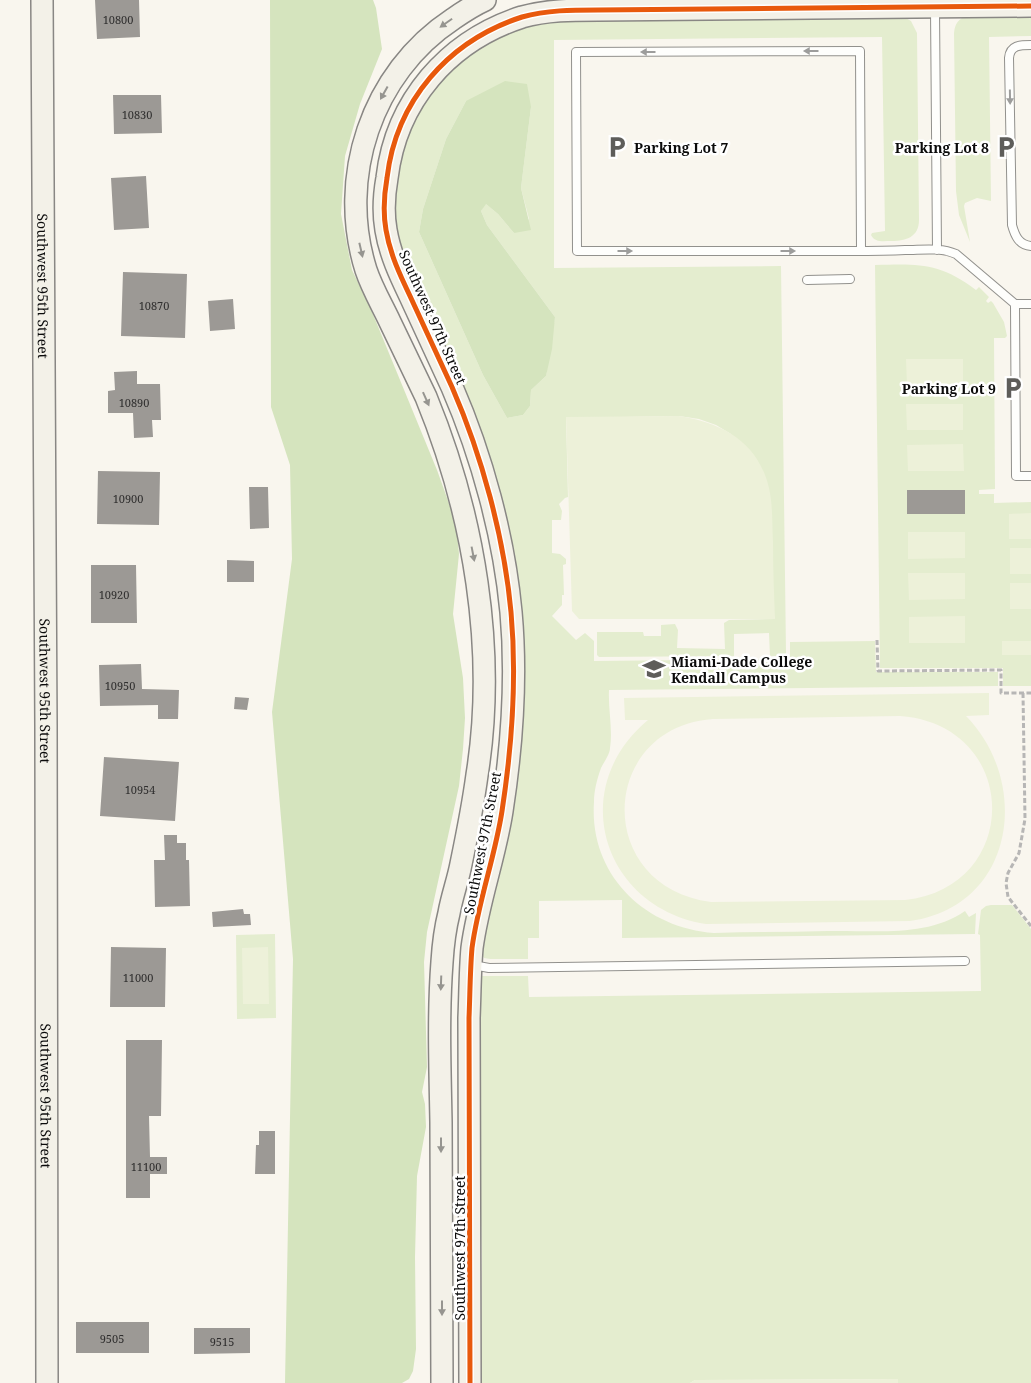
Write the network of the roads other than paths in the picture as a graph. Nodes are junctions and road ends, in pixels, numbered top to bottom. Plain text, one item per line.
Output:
1 (42, 0) edge
2 (485, 0) edge
3 (935, 4) edge
4 (1031, 6) edge
5 (1031, 45) edge
6 (1031, 246) edge
7 (938, 250) junction
8 (861, 251) junction
9 (850, 279) dead end
10 (807, 280) dead end
11 (1015, 304) junction
12 (1031, 304) edge
13 (441, 438) junction
14 (1031, 476) edge
15 (489, 496) junction
16 (461, 866) junction
17 (965, 961) dead end
18 (471, 965) junction
19 (47, 1383) edge
20 (442, 1383) edge
21 (470, 1383) edge

1 - 19 street, Southwest 95th Street
2 -> 13 street, Southwest 97th Street
3 - 4 street, Southwest 97th Street
3 - 7 lane
3 - 15 street, Southwest 97th Street
5 -> 6 lane
7 - 8 lane
7 - 11 lane
8 -> 8 lane
9 - 10 lane
11 - 12 lane
11 - 14 lane
13 - 15 street
13 -> 16 street, Southwest 97th Street
15 - 18 street, Southwest 97th Street
16 - 18 street
16 -> 20 street, Southwest 97th Street
17 - 18 lane
18 - 21 street, Southwest 97th Street

